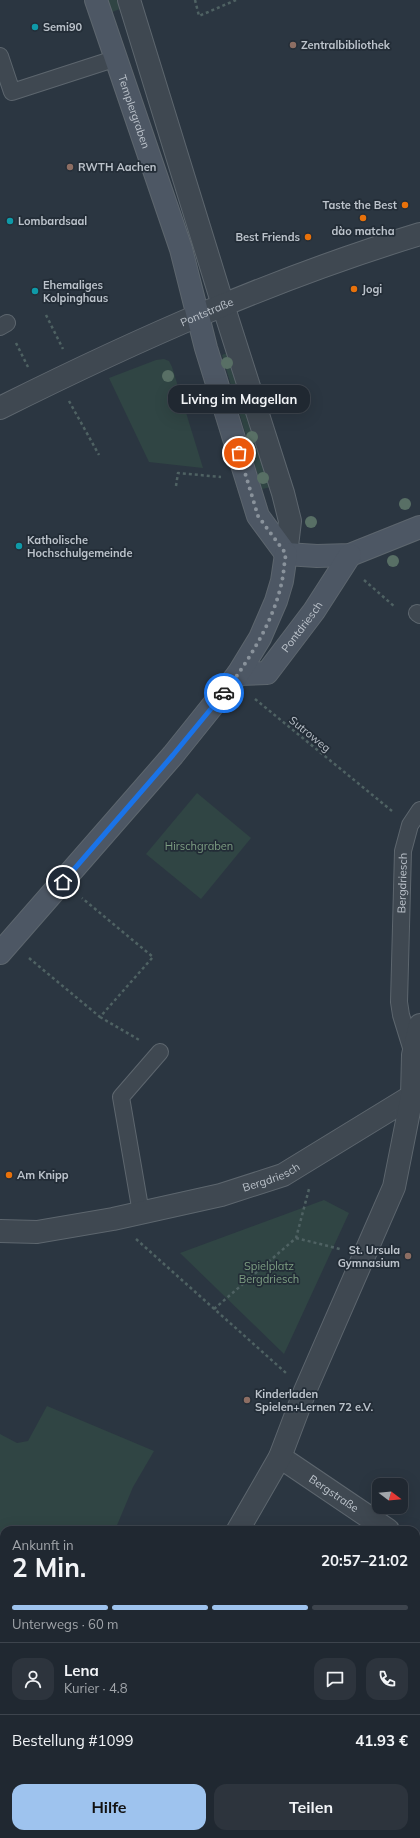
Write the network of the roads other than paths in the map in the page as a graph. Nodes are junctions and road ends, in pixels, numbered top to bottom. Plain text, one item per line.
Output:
1 (96, 0) edge
2 (129, 0) edge
3 (0, 56) edge
4 (117, 58) junction
5 (420, 234) edge
6 (223, 305) junction
7 (198, 315) junction
8 (1, 406) edge
9 (420, 527) edge
10 (286, 554) junction
11 (350, 555) junction
12 (235, 678) junction
13 (420, 810) edge
14 (5, 947) edge
15 (420, 1025) edge
16 (160, 1052) road end
17 (413, 1055) junction
18 (416, 1095) edge
19 (141, 1213) junction
20 (0, 1231) edge
21 (280, 1457) junction
22 (240, 1526) edge
23 (382, 1526) edge

1 - 4 street, Templergraben
2 - 6 street
3 - 4 lane
4 - 7 street, Templergraben
5 - 6 street, Pontstraße
6 - 7 street, Pontstraße
6 - 10 street
7 - 8 street, Pontstraße
7 - 10 street, Templergraben
9 - 11 street
10 - 11 street
10 - 12 street
11 - 12 street, Pontdriesch
12 - 14 street
13 - 17 lane, Bergdriesch
15 - 17 street, Bergdriesch
16 - 19 lane
17 - 18 street, Bergdriesch
18 - 19 street, Bergdriesch
18 - 21 street, Bergdriesch
19 - 20 street, Bergdriesch
21 - 22 street, Bergdriesch
21 - 23 street, Bergstraße

